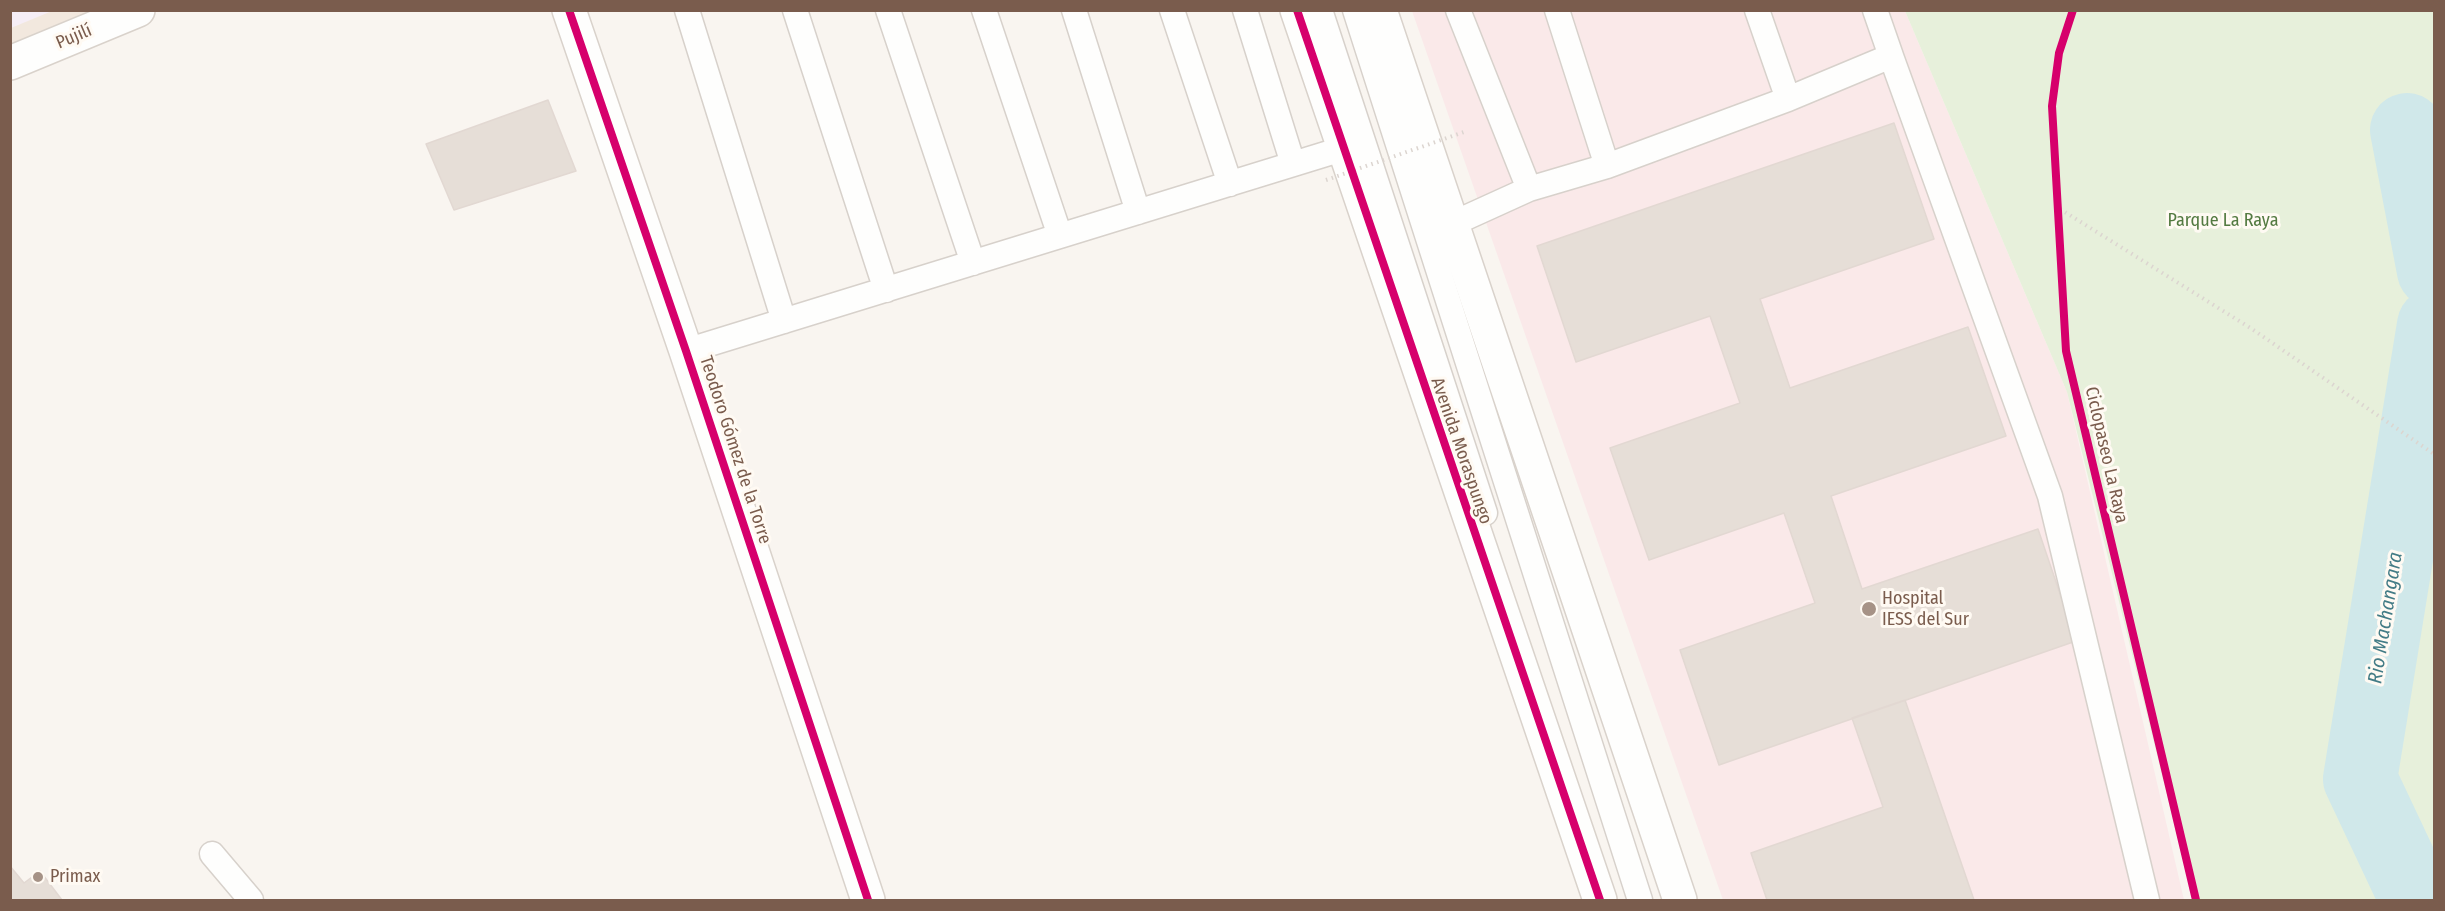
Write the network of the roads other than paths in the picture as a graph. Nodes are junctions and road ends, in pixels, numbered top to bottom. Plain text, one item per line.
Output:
1 (138, 10) edge
2 (569, 10) edge
3 (687, 10) edge
4 (795, 10) edge
5 (888, 10) edge
6 (984, 10) edge
7 (1074, 10) edge
8 (1172, 10) edge
9 (1245, 10) edge
10 (1297, 10) edge
11 (1320, 10) edge
12 (1355, 10) edge
13 (1380, 10) edge
14 (1458, 10) edge
15 (1557, 10) edge
16 (1757, 10) edge
17 (1875, 10) edge
18 (1891, 56) junction
19 (10, 63) edge
20 (1788, 99) junction
21 (1337, 135) junction
22 (1293, 164) junction
23 (1607, 166) junction
24 (1230, 184) junction
25 (1529, 189) junction
26 (1138, 212) junction
27 (1452, 224) junction
28 (1060, 236) junction
29 (973, 263) junction
30 (886, 290) junction
31 (784, 321) junction
32 (686, 351) junction
33 (212, 854) dead end
34 (251, 900) edge
35 (868, 900) edge
36 (1600, 900) edge
37 (1612, 900) edge
38 (1640, 900) edge
39 (1680, 900) edge
40 (2147, 900) edge

1 - 19 street, Pujilí
2 - 32 street, Teodoro Gómez de la Torre
3 - 31 lane
4 - 30 lane
5 - 29 lane
6 - 28 lane
7 - 26 lane
8 - 24 lane
9 - 22 lane
10 - 21 street, Avenida Moraspungo
11 - 37 lane
12 - 38 lane
13 - 27 street
14 - 25 lane
15 - 23 lane
16 - 20 lane
17 - 18 lane
18 - 20 lane
18 - 40 lane
20 - 23 lane
21 - 22 lane
21 - 36 street, Avenida Moraspungo
22 - 24 lane
23 - 25 lane
24 - 26 lane
25 - 27 lane
26 - 28 lane
27 - 39 street
28 - 29 lane
29 - 30 lane
30 - 31 lane
31 - 32 lane
32 - 35 street, Teodoro Gómez de la Torre
33 - 34 lane

